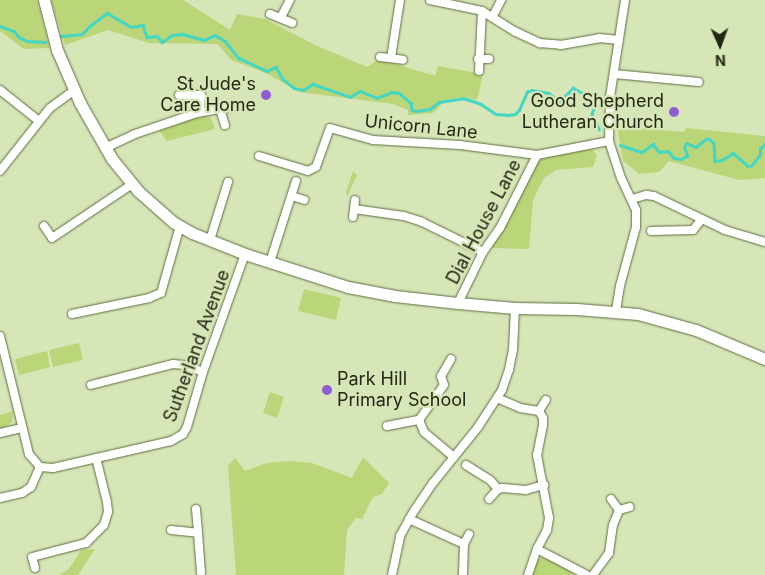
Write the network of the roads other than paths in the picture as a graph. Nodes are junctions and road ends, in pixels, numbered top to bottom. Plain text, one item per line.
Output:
1 (44, 0) edge
2 (290, 0) edge
3 (400, 0) edge
4 (430, 0) edge
5 (501, 0) edge
6 (625, 0) edge
7 (482, 11) junction
8 (270, 14) dead end
9 (493, 16) junction
10 (281, 17) junction
11 (292, 24) dead end
12 (619, 40) junction
13 (380, 57) dead end
14 (391, 58) junction
15 (478, 59) junction
16 (403, 60) dead end
17 (489, 60) dead end
18 (478, 71) dead end
19 (614, 74) junction
20 (699, 82) dead end
21 (0, 90) edge
22 (75, 90) junction
23 (179, 95) dead end
24 (231, 107) dead end
25 (220, 109) junction
26 (200, 112) junction
27 (40, 121) junction
28 (225, 126) dead end
29 (609, 137) junction
30 (106, 148) junction
31 (537, 155) junction
32 (259, 156) dead end
33 (0, 171) edge
34 (296, 181) dead end
35 (228, 182) dead end
36 (131, 185) junction
37 (292, 196) junction
38 (632, 199) junction
39 (304, 200) dead end
40 (355, 200) dead end
41 (702, 220) junction
42 (44, 226) dead end
43 (180, 226) junction
44 (651, 230) dead end
45 (210, 240) junction
46 (765, 242) edge
47 (483, 252) junction
48 (245, 254) junction
49 (270, 262) junction
50 (458, 303) junction
51 (515, 308) junction
52 (616, 311) junction
53 (72, 314) dead end
54 (0, 336) edge
55 (451, 359) dead end
56 (765, 359) edge
57 (203, 372) junction
58 (91, 385) dead end
59 (444, 385) junction
60 (452, 388) dead end
61 (497, 398) junction
62 (546, 400) dead end
63 (539, 411) junction
64 (419, 420) junction
65 (387, 426) dead end
66 (22, 428) junction
67 (0, 433) edge
68 (454, 457) junction
69 (96, 458) junction
70 (466, 465) dead end
71 (40, 467) junction
72 (544, 485) junction
73 (498, 489) junction
74 (0, 498) edge
75 (489, 499) dead end
76 (611, 499) dead end
77 (630, 507) dead end
78 (196, 509) dead end
79 (619, 510) junction
80 (409, 519) junction
81 (171, 530) dead end
82 (198, 533) junction
83 (469, 534) dead end
84 (464, 544) junction
85 (537, 549) junction
86 (35, 568) dead end
87 (200, 574) edge
88 (392, 575) edge
89 (463, 575) edge
90 (528, 575) edge
91 (587, 575) edge
92 (593, 575) edge

1 - 22 street
2 - 10 street
3 - 14 street
4 - 7 street
5 - 9 street
6 - 12 street
7 - 9 street
7 - 15 street
8 - 10 street
9 - 12 street
10 - 11 street
12 - 19 street
13 - 14 street
14 - 16 street
15 - 17 street
15 - 18 street
19 - 20 street
19 - 29 street
21 - 27 street
22 - 27 street
22 - 30 street
23 - 26 street
24 - 25 street
25 - 26 street
25 - 28 street
26 - 30 street
27 - 33 street
29 - 31 street, Unicorn Lane
29 - 38 street
30 - 36 street
31 - 32 street, Unicorn Lane
31 - 47 street, Dial House Lane
34 - 37 street
35 - 45 street
36 - 42 street
36 - 43 street
37 - 39 street
37 - 49 street
38 - 41 street
38 - 52 street
40 - 47 street
41 - 44 street
41 - 46 street
43 - 45 street
43 - 53 street
45 - 48 street
47 - 50 street, Dial House Lane
48 - 49 street
48 - 57 street, Sutherland Avenue
49 - 50 street
50 - 51 street
51 - 52 street
51 - 61 street
52 - 56 street
54 - 66 street
55 - 59 street
57 - 58 street
57 - 69 street, Sutherland Avenue
59 - 60 street
59 - 64 street
61 - 63 street
61 - 68 street
62 - 63 street
63 - 72 street
64 - 65 street
64 - 68 street
66 - 67 street
66 - 71 street
68 - 80 street
69 - 71 street, Sutherland Avenue
69 - 86 street
70 - 73 street
71 - 74 street
72 - 73 street
72 - 85 street
73 - 75 street
76 - 79 street
77 - 79 street
78 - 82 street
79 - 92 street
80 - 84 street
80 - 88 street
81 - 82 street
82 - 87 street
83 - 84 street
84 - 89 street
85 - 90 street
85 - 91 street

